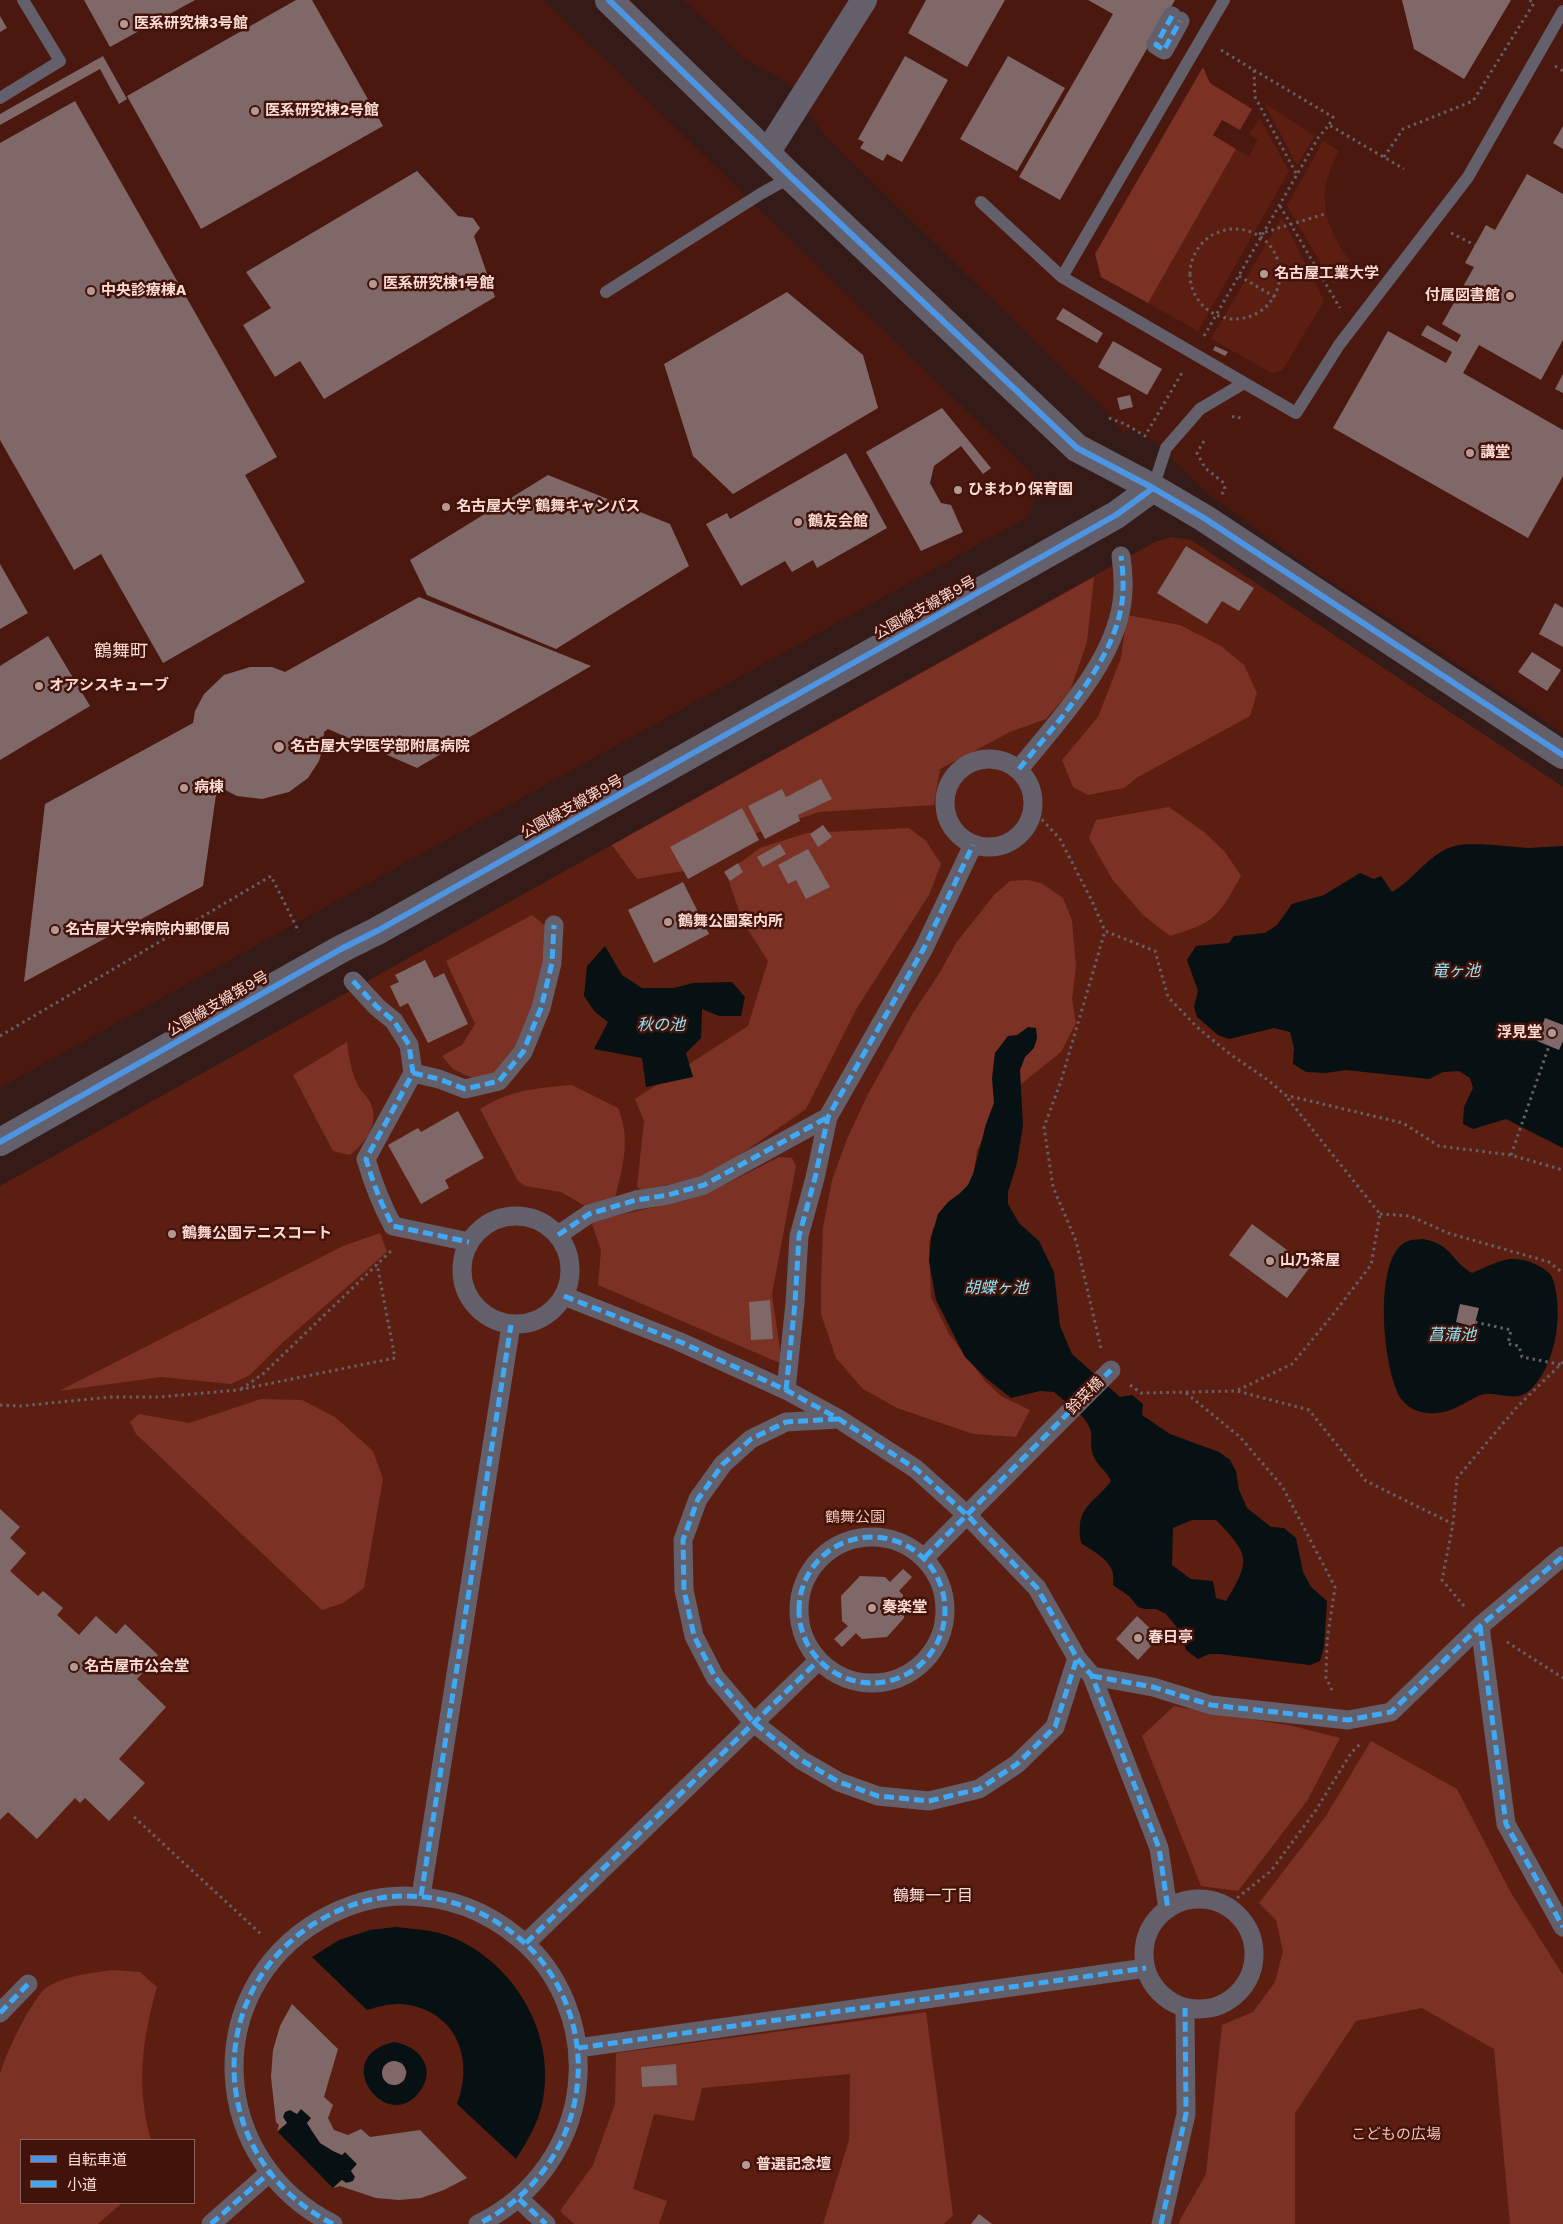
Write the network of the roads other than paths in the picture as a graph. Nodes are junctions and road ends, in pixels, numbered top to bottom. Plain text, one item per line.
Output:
1 (23, 0) edge
2 (609, 0) edge
3 (864, 0) edge
4 (1224, 0) edge
5 (1563, 11) edge
6 (0, 98) edge
7 (767, 153) junction
8 (791, 177) junction
9 (981, 202) dead end
10 (1062, 277) junction
11 (606, 292) dead end
12 (1244, 383) junction
13 (1153, 488) junction
14 (1121, 556) dead end
15 (1563, 755) edge
16 (1019, 769) junction
17 (973, 845) junction
18 (554, 925) dead end
19 (353, 981) dead end
20 (413, 1073) junction
21 (828, 1116) junction
22 (0, 1142) edge
23 (558, 1236) junction
24 (469, 1242) junction
25 (564, 1296) junction
26 (511, 1325) junction
27 (1111, 1370) road end
28 (786, 1390) junction
29 (839, 1419) junction
30 (968, 1516) junction
31 (1563, 1556) edge
32 (925, 1557) junction
33 (1480, 1626) junction
34 (1077, 1658) junction
35 (818, 1661) junction
36 (1092, 1676) junction
37 (754, 1723) junction
38 (420, 1896) junction
39 (1168, 1909) junction
40 (1563, 1927) edge
41 (526, 1943) junction
42 (1146, 1968) junction
43 (28, 1984) dead end
44 (1185, 2008) junction
45 (0, 2013) edge
46 (578, 2048) junction
47 (269, 2173) junction
48 (519, 2198) junction
49 (211, 2224) edge
50 (333, 2224) edge
51 (478, 2224) edge
52 (546, 2224) edge
53 (1161, 2224) edge

1 - 6 lane
2 - 7 street
3 - 7 street
4 - 10 lane
5 - 12 lane
7 - 8 street
8 - 11 lane
8 - 13 street
9 - 10 lane
10 - 12 lane
12 - 13 lane
13 - 15 street
13 - 22 street, 公園線支線第9号
14 - 16 street
16 - 17 street
16 - 17 street
17 - 21 street
18 - 20 street
19 - 20 street
20 - 24 street
21 - 23 street
21 - 28 street
23 - 24 street
23 - 25 street
24 - 26 street
25 - 26 street
25 - 28 street
26 - 38 street
27 - 30 street, 鈴菜橋
28 - 29 street
29 - 30 street
29 - 37 street
30 - 32 street, 鈴菜橋
30 - 34 street
31 - 33 street
32 - 35 street
32 - 35 street
33 - 36 street
33 - 40 street
34 - 36 street
34 - 37 street
35 - 37 street
36 - 39 street
37 - 41 street
38 - 41 street
38 - 47 street
39 - 42 street
39 - 44 street
41 - 46 street
42 - 44 street
42 - 46 street
43 - 45 street
44 - 53 street
46 - 48 street
47 - 49 street
47 - 50 street
48 - 51 street
48 - 52 street

